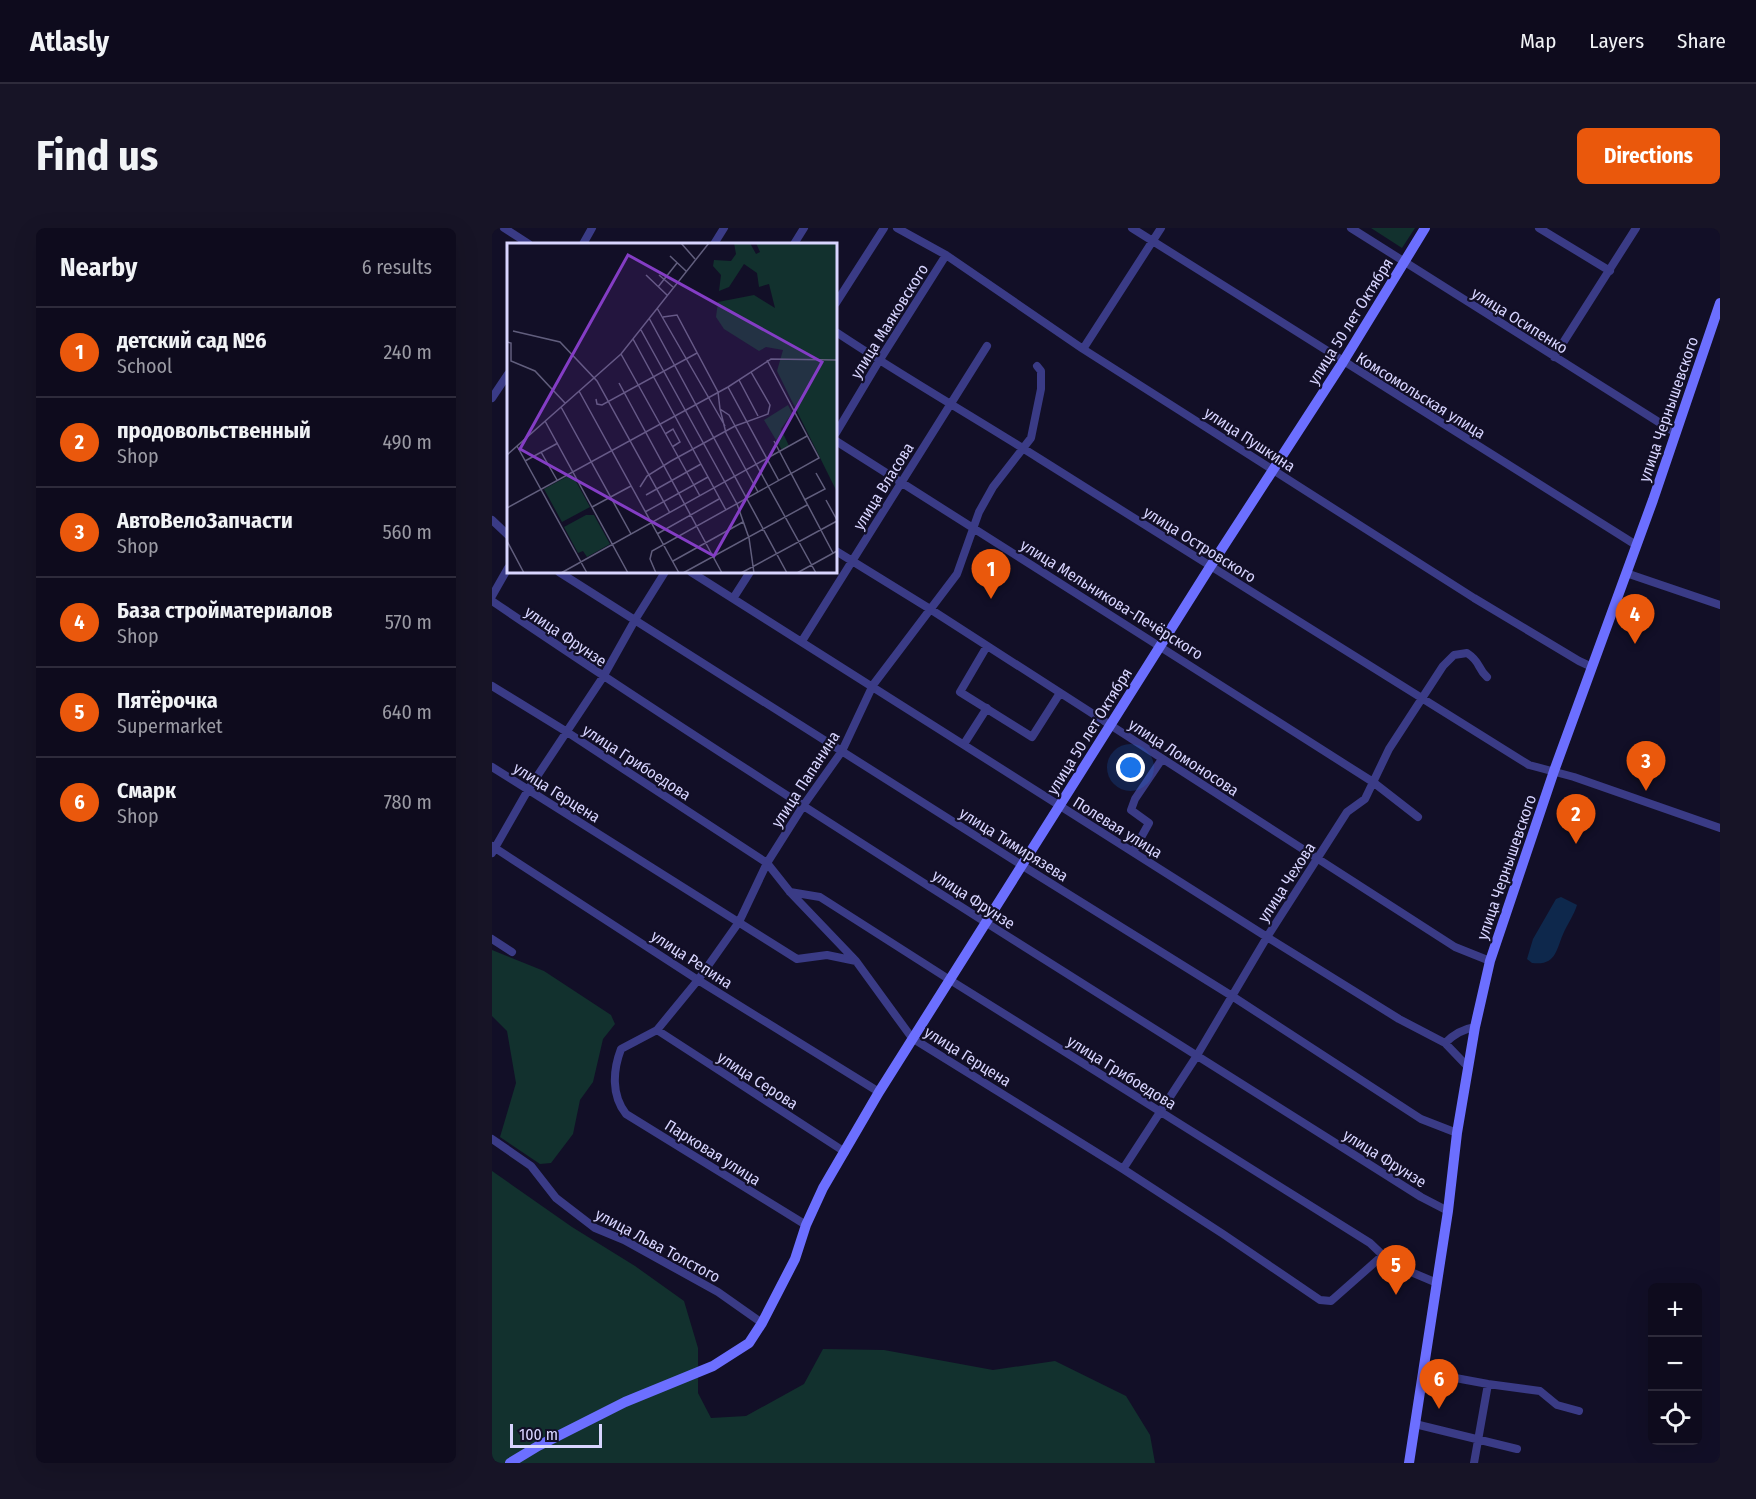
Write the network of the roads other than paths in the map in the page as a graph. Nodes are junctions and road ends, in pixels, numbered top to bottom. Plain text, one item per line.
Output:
1 (504, 228) edge
2 (592, 228) edge
3 (724, 228) edge
4 (804, 228) edge
5 (884, 228) edge
6 (897, 228) edge
7 (1132, 228) edge
8 (1161, 228) edge
9 (1351, 228) edge
10 (1425, 228) edge
11 (1539, 228) edge
12 (1636, 228) edge
13 (1152, 241) junction
14 (527, 243) edge
15 (584, 243) edge
16 (715, 243) edge
17 (795, 243) edge
18 (946, 255) junction
19 (1404, 262) junction
20 (1610, 271) junction
21 (837, 301) edge
22 (1720, 303) edge
23 (837, 333) edge
24 (987, 346) dead end
25 (1083, 349) junction
26 (1554, 357) junction
27 (879, 360) junction
28 (1343, 362) junction
29 (1037, 366) dead end
30 (507, 376) edge
31 (492, 398) edge
32 (951, 405) junction
33 (837, 431) edge
34 (1676, 433) junction
35 (837, 442) edge
36 (1024, 449) junction
37 (1273, 470) junction
38 (901, 482) junction
39 (492, 520) edge
40 (974, 528) junction
41 (507, 534) edge
42 (1636, 545) junction
43 (837, 552) edge
44 (851, 561) junction
45 (1210, 567) junction
46 (507, 570) edge
47 (562, 573) edge
48 (664, 573) edge
49 (693, 573) edge
50 (749, 573) edge
51 (1626, 573) junction
52 (492, 596) edge
53 (734, 597) junction
54 (492, 601) edge
55 (1720, 605) edge
56 (930, 609) junction
57 (635, 620) junction
58 (802, 641) junction
59 (987, 646) junction
60 (1160, 646) junction
61 (1592, 667) junction
62 (603, 677) junction
63 (1487, 677) dead end
64 (873, 685) junction
65 (492, 686) edge
66 (1060, 693) junction
67 (1422, 699) junction
68 (987, 708) junction
69 (1111, 726) junction
70 (567, 732) junction
71 (964, 744) junction
72 (842, 751) junction
73 (1162, 759) junction
74 (492, 767) edge
75 (1554, 771) junction
76 (1373, 782) junction
77 (528, 790) junction
78 (803, 806) junction
79 (1060, 806) junction
80 (1418, 817) dead end
81 (1720, 828) edge
82 (493, 849) edge
83 (1133, 852) junction
84 (1317, 859) junction
85 (767, 863) junction
86 (1023, 866) junction
87 (790, 892) junction
88 (739, 922) junction
89 (987, 923) junction
90 (1267, 938) junction
91 (492, 939) edge
92 (512, 952) dead end
93 (856, 961) junction
94 (1490, 961) junction
95 (698, 980) junction
96 (950, 980) junction
97 (1232, 996) junction
98 (1475, 1027) junction
99 (657, 1030) junction
100 (912, 1038) junction
101 (1445, 1043) junction
102 (1196, 1057) junction
103 (1468, 1066) junction
104 (879, 1092) junction
105 (615, 1093) joint
106 (1159, 1111) junction
107 (1457, 1133) junction
108 (492, 1139) edge
109 (845, 1152) junction
110 (1123, 1169) junction
111 (1448, 1211) junction
112 (806, 1226) junction
113 (1382, 1256) junction
114 (1437, 1283) junction
115 (762, 1323) junction
116 (1423, 1372) junction
117 (1488, 1384) junction
118 (1579, 1411) dead end
119 (1415, 1424) junction
120 (1477, 1441) junction
121 (1517, 1449) dead end
122 (510, 1463) edge
123 (1409, 1463) edge
124 (1474, 1463) edge

1 - 14 street
2 - 15 street
3 - 16 street
4 - 17 street
5 - 21 street
6 - 18 street, улица Пушкина
7 - 13 street, Комсомольская улица
8 - 13 street
9 - 19 street, улица Осипенко
10 - 19 street, улица 50 лет Октября
11 - 20 street
12 - 20 street
13 - 25 street
13 - 28 street, Комсомольская улица
18 - 25 street, улица Пушкина
18 - 27 street, улица Маяковского
19 - 26 street, улица Осипенко
19 - 28 street, улица 50 лет Октября
20 - 26 street
22 - 34 street, улица Чернышевского
23 - 27 street, улица Островского
24 - 32 street, улица Власова
25 - 37 street, улица Пушкина
26 - 34 street, улица Осипенко
27 - 32 street, улица Островского
27 - 33 street, улица Маяковского
28 - 37 street, улица 50 лет Октября
28 - 42 street, Комсомольская улица
29 - 36 street, улица Папанина
30 - 31 street
32 - 36 street, улица Островского
32 - 38 street, улица Власова
34 - 42 street, улица Чернышевского
35 - 38 street, улица Мельникова-Печёрского
36 - 40 street, улица Папанина
36 - 45 street, улица Островского
37 - 45 street, улица 50 лет Октября
37 - 61 street, улица Пушкина
38 - 40 street, улица Мельникова-Печёрского
38 - 44 street, улица Власова
39 - 41 street
40 - 56 street, улица Папанина
40 - 60 street, улица Мельникова-Печёрского
42 - 51 street, улица Чернышевского
43 - 44 street, улица Ломоносова
44 - 56 street, улица Ломоносова
44 - 58 street, улица Власова
45 - 60 street, улица 50 лет Октября
45 - 67 street, улица Островского
46 - 52 street
47 - 57 street, улица Тимирязева
48 - 57 street
49 - 53 street, Полевая улица
50 - 53 street
51 - 55 street
51 - 61 street, улица Чернышевского
53 - 58 street, Полевая улица
54 - 62 street, улица Фрунзе
56 - 59 street, улица Ломоносова
56 - 64 street, улица Папанина
57 - 62 street
57 - 72 street, улица Тимирязева
58 - 64 street, Полевая улица
59 - 66 street, улица Ломоносова
59 - 68 street
60 - 69 street, улица 50 лет Октября
60 - 76 street, улица Мельникова-Печёрского
61 - 75 street, улица Чернышевского
62 - 70 street
62 - 78 street, улица Фрунзе
63 - 67 street, улица Чехова
64 - 71 street, Полевая улица
64 - 72 street, улица Папанина
65 - 70 street, улица Грибоедова
66 - 68 street
66 - 69 street, улица Ломоносова
67 - 75 street, улица Островского
67 - 76 street, улица Чехова
68 - 71 street
69 - 73 street, улица Ломоносова
69 - 79 street, улица 50 лет Октября
70 - 77 street
70 - 85 street, улица Грибоедова
71 - 79 street, Полевая улица
72 - 78 street, улица Папанина
72 - 86 street, улица Тимирязева
73 - 83 street
73 - 84 street, улица Ломоносова
74 - 77 street, улица Герцена
75 - 81 street, улица Островского
75 - 94 street, улица Чернышевского
76 - 80 street, улица Мельникова-Печёрского
76 - 84 street, улица Чехова
77 - 82 street
77 - 88 street, улица Герцена
78 - 85 street, улица Папанина
78 - 89 street, улица Фрунзе
79 - 83 street, Полевая улица
79 - 86 street, улица 50 лет Октября
82 - 95 street, улица Репина
83 - 90 street, Полевая улица
84 - 90 street, улица Чехова
84 - 94 street, улица Ломоносова
85 - 87 street, улица Грибоедова
85 - 88 street, улица Папанина
86 - 89 street, улица 50 лет Октября
86 - 97 street, улица Тимирязева
87 - 93 street, улица Грибоедова
87 - 96 street, улица Грибоедова
88 - 93 street, улица Герцена
88 - 95 street, улица Папанина
89 - 96 street, улица 50 лет Октября
89 - 102 street, улица Фрунзе
90 - 97 street, улица Чехова
90 - 101 street, Полевая улица
91 - 92 street
93 - 100 street, улица Герцена
94 - 98 street, улица Чернышевского
95 - 99 street, улица Папанина
95 - 104 street, улица Репина
96 - 100 street, улица 50 лет Октября
96 - 106 street, улица Грибоедова
97 - 102 street, улица Чехова
97 - 107 street, улица Тимирязева
98 - 101 street
98 - 103 street, улица Чернышевского
99 - 105 street, улица Папанина
99 - 109 street, улица Серова
100 - 104 street, улица 50 лет Октября
100 - 110 street, улица Герцена
101 - 103 street, Полевая улица
102 - 106 street, улица Чехова
102 - 111 street, улица Фрунзе
103 - 107 street, улица Чернышевского
104 - 109 street, улица 50 лет Октября
105 - 112 street, Парковая улица
106 - 110 street, улица Чехова
106 - 113 street, улица Грибоедова
107 - 111 street, улица Чернышевского
108 - 115 street, улица Льва Толстого
109 - 112 street, улица 50 лет Октября
110 - 113 street, улица Герцена
111 - 114 street, улица Чернышевского
112 - 115 street, улица 50 лет Октября
113 - 114 street, улица Грибоедова
114 - 116 street, улица Чернышевского
115 - 122 street, улица 50 лет Октября
116 - 117 street
116 - 119 street, улица Чернышевского
117 - 118 street
117 - 120 street
119 - 120 street
119 - 123 street, улица Чернышевского
120 - 121 street
120 - 124 street

